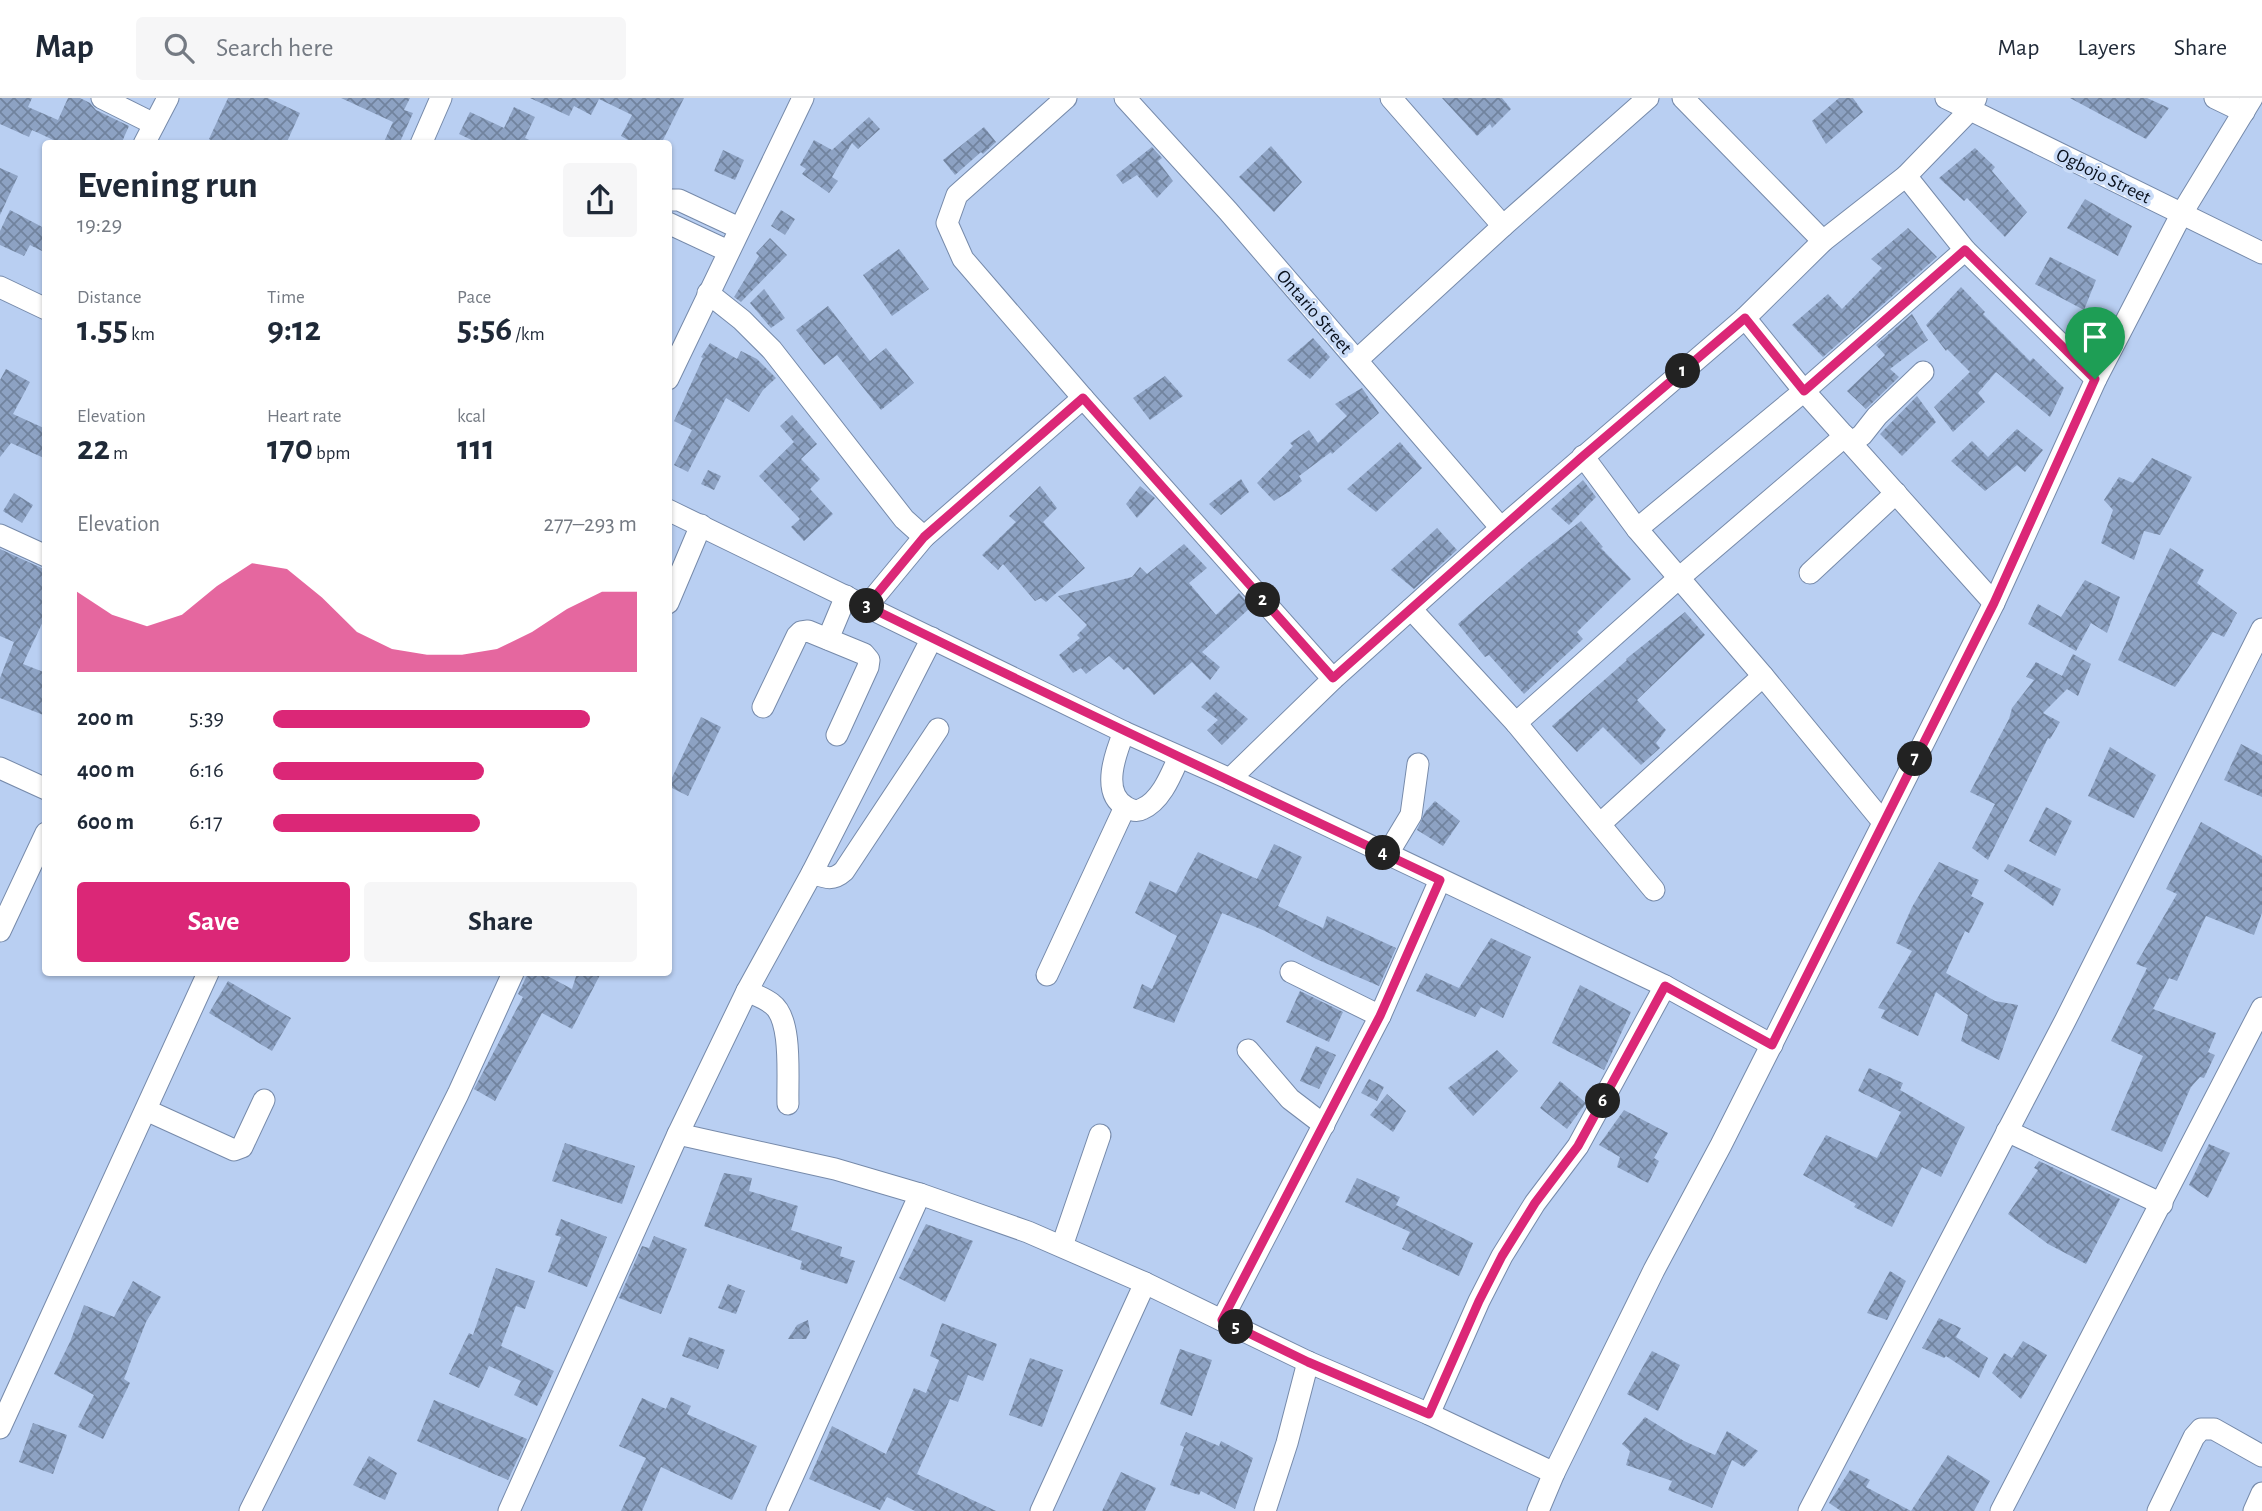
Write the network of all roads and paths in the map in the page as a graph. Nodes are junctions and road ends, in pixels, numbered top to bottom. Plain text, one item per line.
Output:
1 (102, 98) edge
2 (168, 98) edge
3 (441, 98) edge
4 (803, 98) edge
5 (1066, 98) edge
6 (1125, 98) edge
7 (1391, 98) edge
8 (1648, 98) edge
9 (1683, 98) edge
10 (1946, 98) edge
11 (2215, 98) edge
12 (1974, 104) edge
13 (2248, 105) edge
14 (154, 124) junction
15 (146, 140) edge
16 (423, 140) edge
17 (1906, 176) junction
18 (672, 199) edge
19 (2182, 213) junction
20 (672, 225) edge
21 (1503, 226) junction
22 (739, 228) junction
23 (1823, 241) junction
24 (1965, 250) junction
25 (728, 251) junction
26 (2262, 253) edge
27 (0, 288) edge
28 (708, 293) junction
29 (42, 307) edge
30 (1745, 318) junction
31 (1357, 360) junction
32 (672, 370) edge
33 (1923, 372) dead end
34 (2095, 379) junction
35 (1804, 391) junction
36 (1083, 398) junction
37 (1848, 440) junction
38 (1583, 456) junction
39 (1896, 493) junction
40 (672, 512) edge
41 (701, 525) junction
42 (1501, 528) junction
43 (1637, 529) junction
44 (0, 535) edge
45 (924, 537) junction
46 (42, 554) edge
47 (1810, 573) dead end
48 (1679, 578) junction
49 (672, 594) edge
50 (846, 596) junction
51 (1994, 603) junction
52 (867, 606) junction
53 (1411, 609) junction
54 (2262, 629) edge
55 (932, 638) junction
56 (828, 639) junction
57 (1763, 676) junction
58 (1333, 678) junction
59 (763, 707) dead end
60 (1516, 723) junction
61 (938, 729) dead end
62 (1124, 732) junction
63 (837, 735) dead end
64 (1179, 758) junction
65 (1419, 765) dead end
66 (0, 768) edge
67 (1230, 779) junction
68 (42, 787) edge
69 (1125, 807) junction
70 (1883, 822) junction
71 (1600, 824) junction
72 (42, 842) edge
73 (1387, 855) junction
74 (812, 873) junction
75 (1440, 880) junction
76 (1654, 890) dead end
77 (0, 931) edge
78 (1291, 972) dead end
79 (1046, 975) dead end
80 (207, 976) edge
81 (512, 976) edge
82 (1665, 986) junction
83 (747, 991) junction
84 (2262, 1008) edge
85 (1380, 1016) junction
86 (1772, 1045) junction
87 (1248, 1050) dead end
88 (264, 1100) dead end
89 (788, 1104) dead end
90 (146, 1110) junction
91 (1324, 1125) junction
92 (2007, 1131) junction
93 (678, 1134) junction
94 (1100, 1135) dead end
95 (920, 1194) junction
96 (2162, 1204) junction
97 (1062, 1246) junction
98 (1145, 1283) junction
99 (1222, 1320) junction
100 (1308, 1362) junction
101 (1429, 1414) junction
102 (0, 1428) edge
103 (2262, 1456) edge
104 (1554, 1473) junction
105 (2262, 1493) edge
106 (250, 1511) edge
107 (509, 1511) edge
108 (777, 1511) edge
109 (1041, 1511) edge
110 (1265, 1511) edge
111 (1538, 1511) edge
112 (1809, 1511) edge
113 (2001, 1511) edge
114 (2158, 1511) edge
115 (2254, 1511) edge

1 - 14 street
2 - 14 street
3 - 16 street
4 - 22 street
5 - 36 street
6 - 31 street, Ontario Street
7 - 21 street
8 - 21 street
9 - 23 street
10 - 12 street, Ogbojo Street
11 - 13 street
12 - 17 street
12 - 19 street, Ogbojo Street
13 - 19 street
14 - 15 street
17 - 23 street
17 - 24 street
18 - 22 street
19 - 26 street, Ogbojo Street
19 - 34 street
20 - 25 street
21 - 31 street
22 - 25 street
23 - 30 street
24 - 34 street
24 - 35 street
25 - 28 street
27 - 29 street
28 - 32 street
28 - 45 street
30 - 35 street
30 - 38 street
31 - 42 street, Ontario Street
33 - 37 street
34 - 51 street
35 - 37 street
35 - 43 street
36 - 45 street
36 - 58 street
37 - 39 street
37 - 48 street
38 - 42 street
38 - 43 street
39 - 47 street
39 - 51 street
40 - 41 street
41 - 49 street
41 - 50 street
42 - 53 street
43 - 48 street
44 - 46 street
45 - 52 street
48 - 57 street
48 - 60 street
50 - 52 street
50 - 56 street
51 - 70 street
52 - 55 street
53 - 58 street
53 - 60 street
54 - 92 street
55 - 62 street
55 - 74 street
56 - 59 street
56 - 63 street
57 - 70 street
57 - 71 street
58 - 67 street
60 - 71 street
61 - 74 street
62 - 64 street
62 - 69 street
64 - 67 street
64 - 69 street
65 - 73 street
66 - 68 street
67 - 73 street
69 - 79 street
70 - 86 street
71 - 76 street
72 - 77 street
73 - 75 street
74 - 83 street
75 - 82 street
75 - 85 street
78 - 85 street
80 - 90 street
81 - 106 street
82 - 86 street
82 - 101 street
83 - 89 street
83 - 93 street
84 - 96 street
85 - 91 street
86 - 104 street
87 - 91 street
88 - 90 street
90 - 102 street
91 - 99 street
92 - 96 street
92 - 112 street
93 - 95 street
93 - 107 street
94 - 97 street
95 - 97 street
95 - 108 street
96 - 113 street
97 - 98 street
98 - 99 street
98 - 109 street
99 - 100 street
100 - 101 street
100 - 110 street
101 - 104 street
103 - 114 street
104 - 111 street
105 - 115 street

